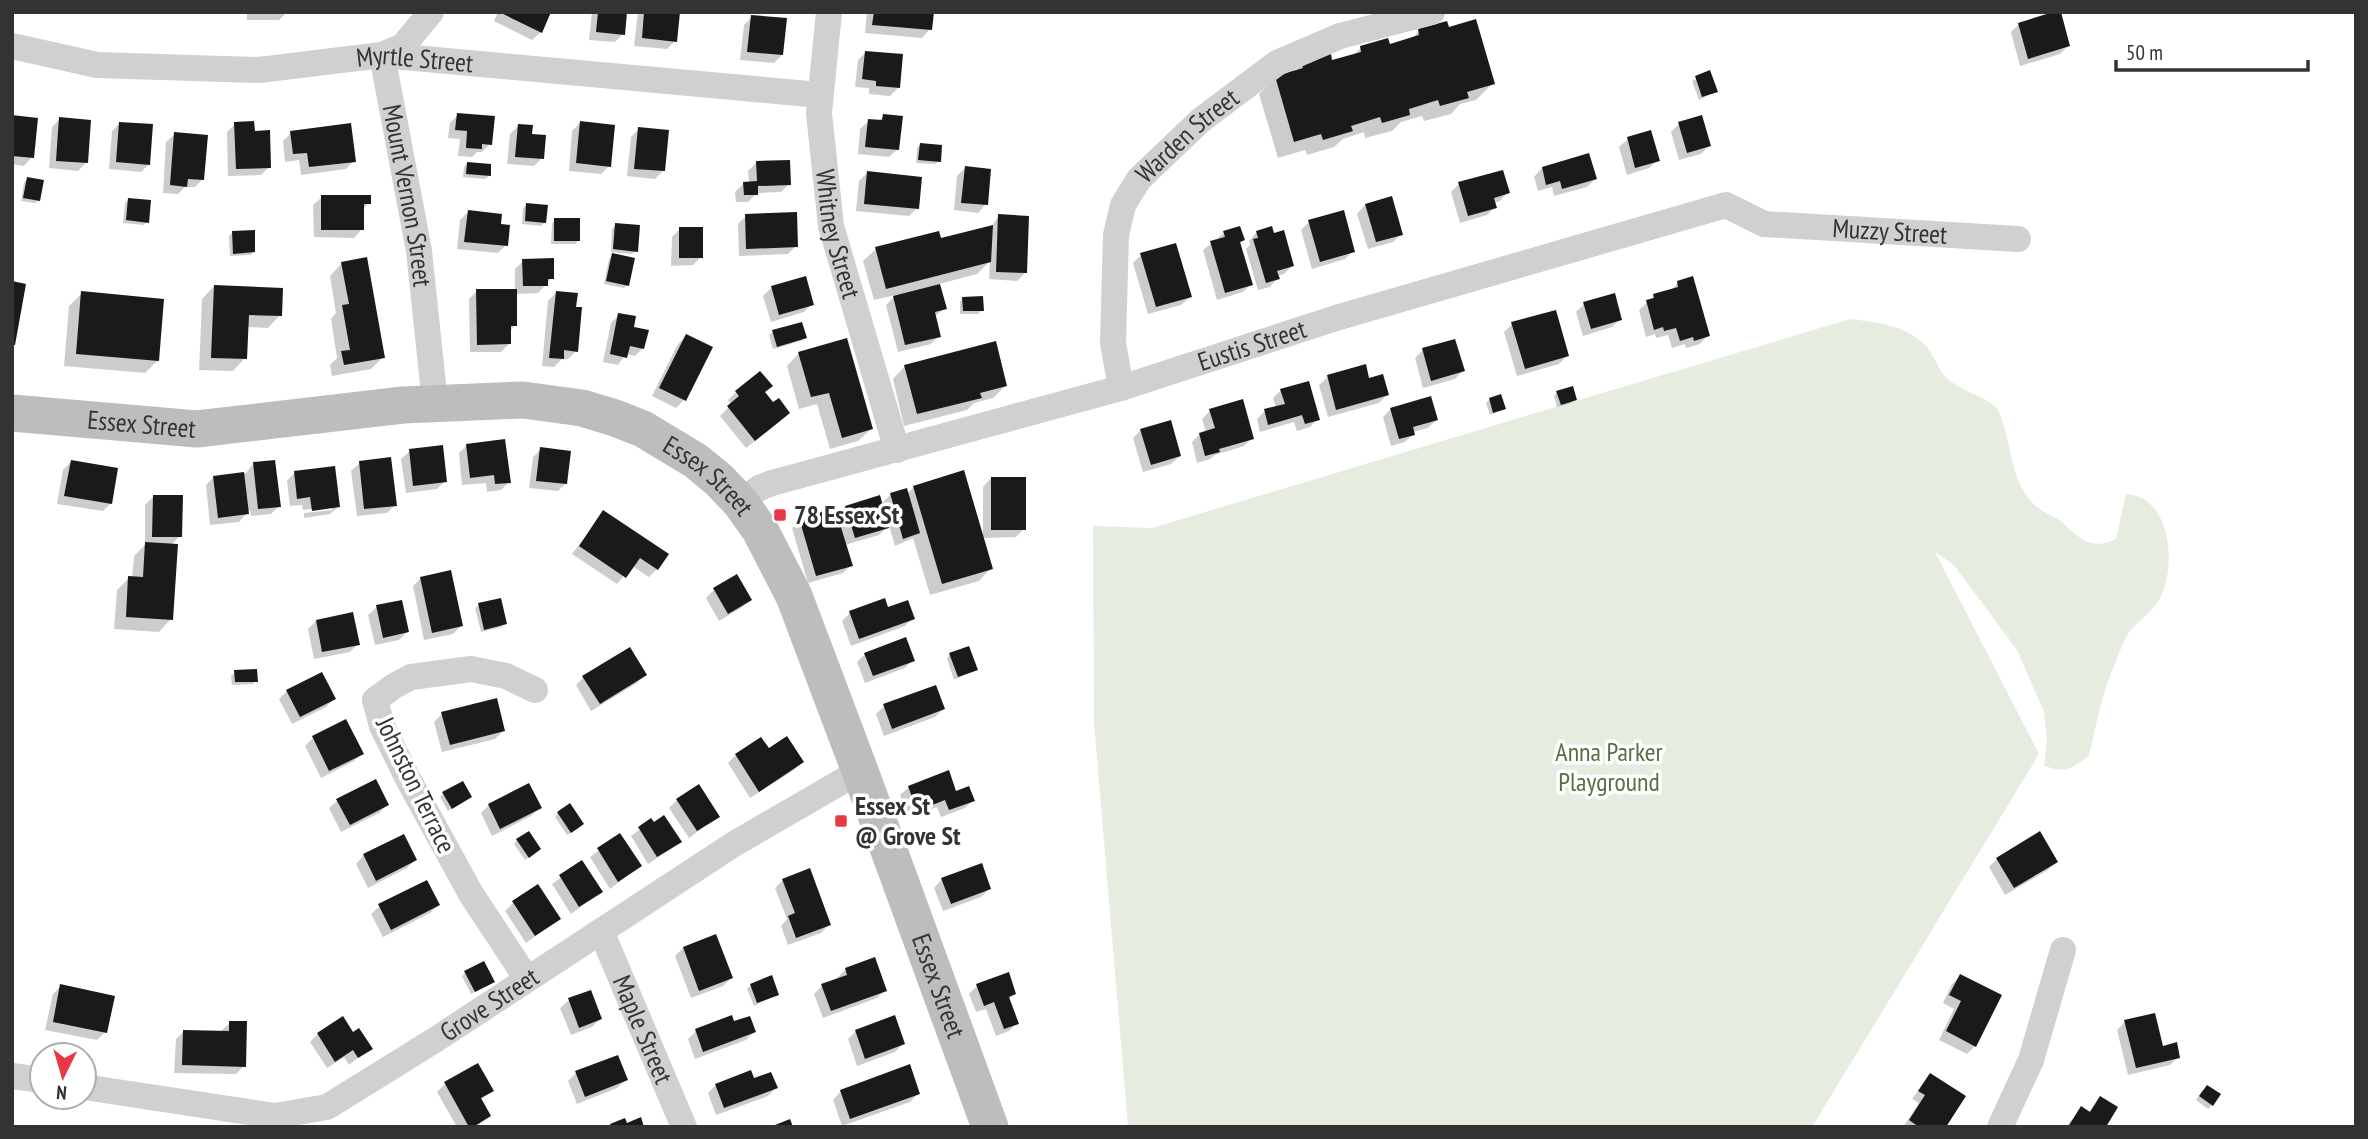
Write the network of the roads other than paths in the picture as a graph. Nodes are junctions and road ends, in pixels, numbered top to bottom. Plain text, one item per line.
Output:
1 (431, 12) edge
2 (829, 12) edge
3 (1432, 12) edge
4 (12, 47) edge
5 (382, 55) junction
6 (820, 95) junction
7 (1764, 224) joint
8 (2018, 239) dead end
9 (1121, 387) junction
10 (435, 403) junction
11 (12, 413) edge
12 (897, 450) junction
13 (740, 502) junction
14 (535, 690) dead end
15 (860, 771) junction
16 (600, 931) junction
17 (2063, 950) dead end
18 (527, 979) junction
19 (98, 1090) edge
20 (228, 1118) edge
21 (684, 1127) edge
22 (990, 1127) edge
23 (2000, 1127) edge

1 - 5 street
2 - 6 street, Whitney Street
3 - 9 street, Warden Street
4 - 5 street, Myrtle Street
5 - 6 street, Myrtle Street
5 - 10 street, Mount Vernon Street
6 - 12 street, Whitney Street
7 - 8 street, Muzzy Street
7 - 9 street, Eustis Street
9 - 12 street, Eustis Street
10 - 11 main road, Essex Street
10 - 13 main road, Essex Street
12 - 13 street, Eustis Street
13 - 15 main road, Essex Street
14 - 18 street, Johnston Terrace
15 - 16 street, Grove Street
15 - 22 main road, Essex Street
16 - 18 street, Grove Street
16 - 21 street, Maple Street
17 - 23 street
18 - 20 street, Grove Street
19 - 20 street, Grove Street

